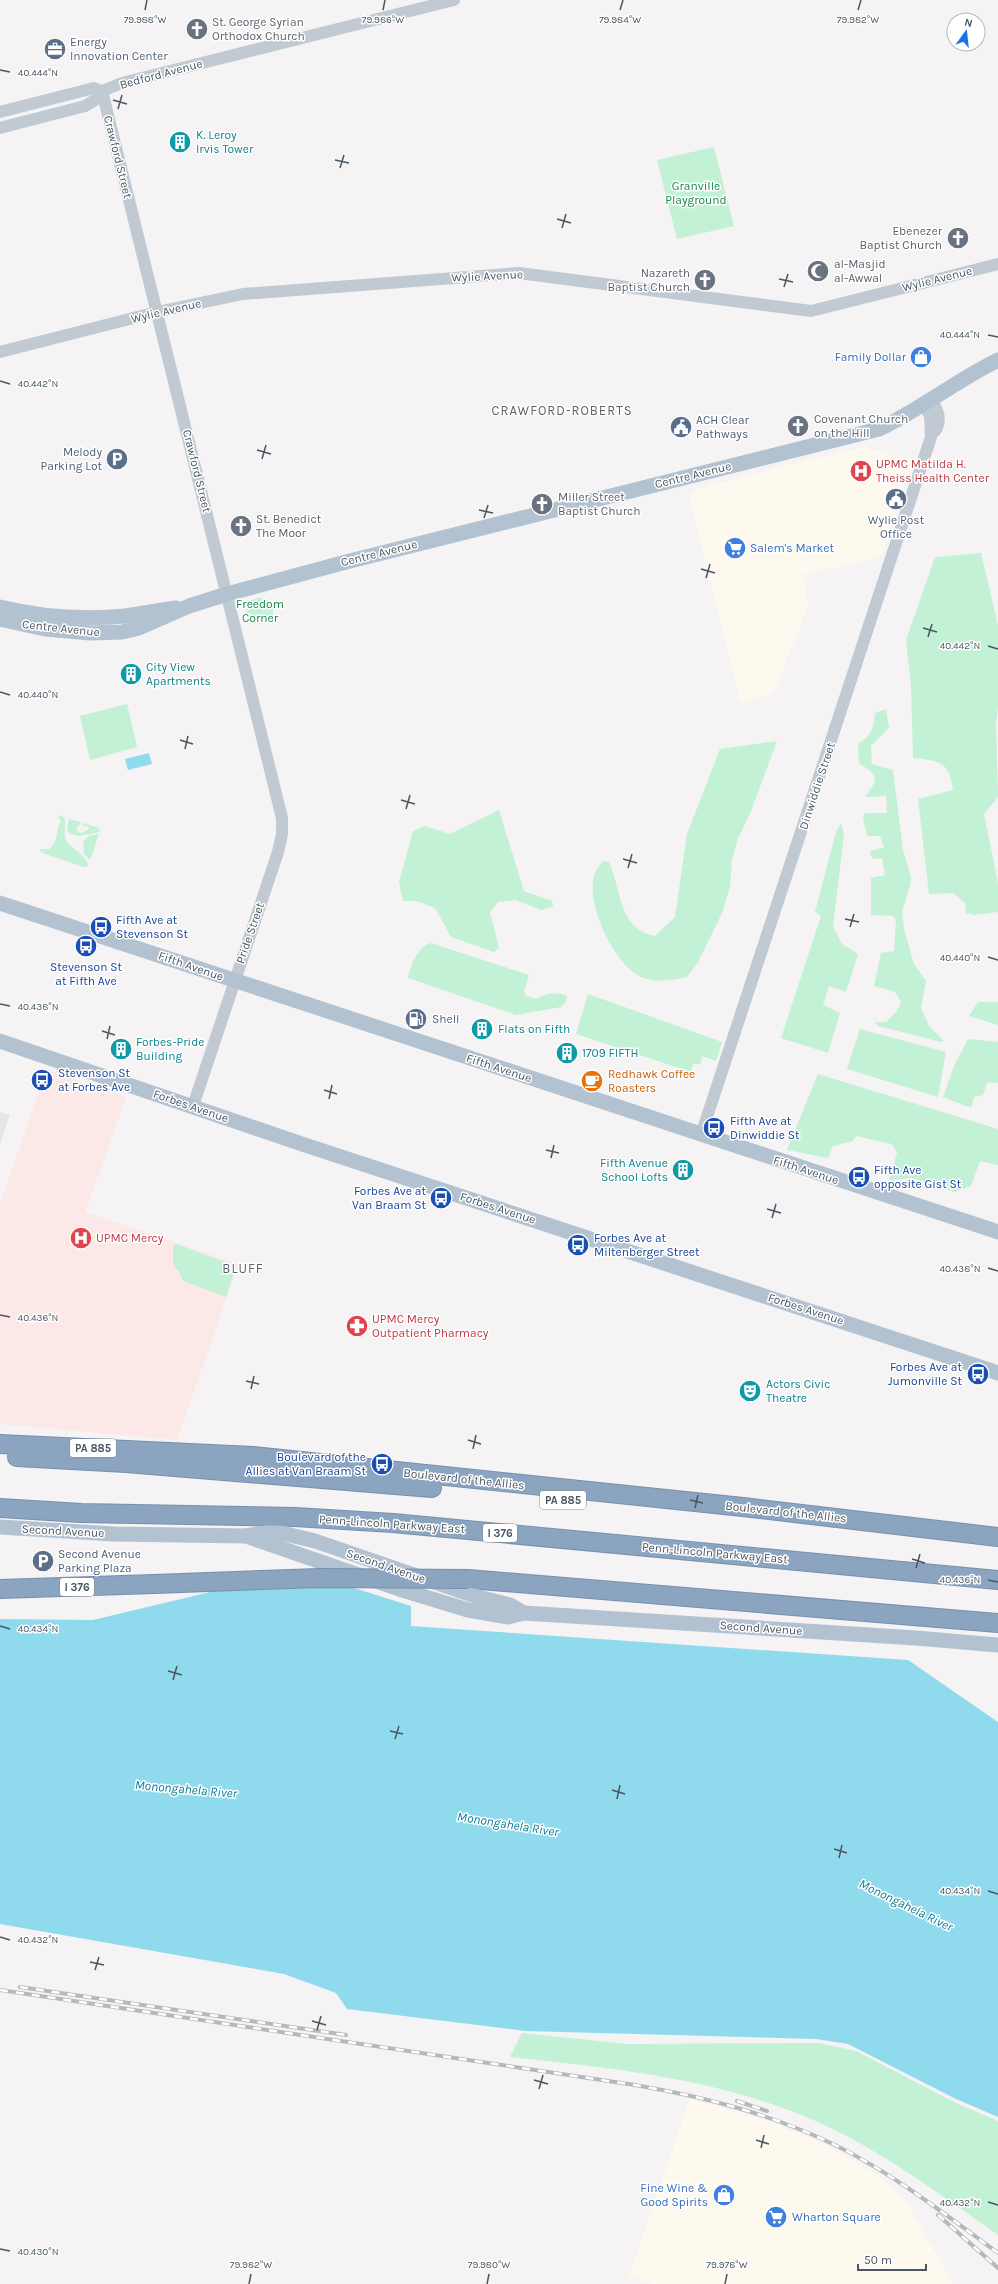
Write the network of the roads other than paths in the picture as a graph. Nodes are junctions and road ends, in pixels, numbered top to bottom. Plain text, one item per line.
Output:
1 (454, 0) edge
2 (102, 91) junction
3 (0, 112) edge
4 (0, 128) edge
5 (998, 264) edge
6 (157, 312) junction
7 (0, 352) edge
8 (998, 360) edge
9 (927, 401) junction
10 (227, 594) junction
11 (189, 606) junction
12 (0, 607) edge
13 (0, 619) edge
14 (278, 852) joint
15 (0, 903) edge
16 (234, 981) junction
17 (0, 1041) edge
18 (193, 1106) junction
19 (701, 1135) junction
20 (998, 1232) edge
21 (998, 1373) edge
22 (0, 1444) edge
23 (0, 1456) edge
24 (0, 1508) edge
25 (0, 1527) edge
26 (998, 1537) edge
27 (998, 1548) edge
28 (998, 1580) edge
29 (0, 1589) edge
30 (998, 1623) edge
31 (998, 1645) edge

1 - 2 street, Bedford Avenue
2 - 3 street, Bedford Avenue
2 - 4 street, Bedford Avenue
2 - 6 street, Crawford Street
5 - 6 street, Wylie Avenue
6 - 7 street, Wylie Avenue
6 - 10 street, Crawford Street
8 - 9 main road, Centre Avenue
9 - 10 main road, Centre Avenue
9 - 19 street, Dinwiddie Street
10 - 11 main road, Centre Avenue
10 - 14 street, Crawford Street
11 - 12 main road, Centre Avenue
11 - 13 main road, Centre Avenue
14 - 16 street, Pride Street
15 - 16 main road, Fifth Avenue
16 - 18 street, Pride Street
16 - 19 main road, Fifth Avenue
17 - 18 main road, Forbes Avenue
18 - 21 main road, Forbes Avenue
19 - 20 main road, Fifth Avenue
22 - 26 highway, Boulevard of the Allies / PA 885
23 - 27 highway, Boulevard of the Allies / PA 885
24 - 28 highway, Penn-Lincoln Parkway East / I 376
25 - 31 main road, Second Avenue
29 - 30 highway, I 376, bridge

